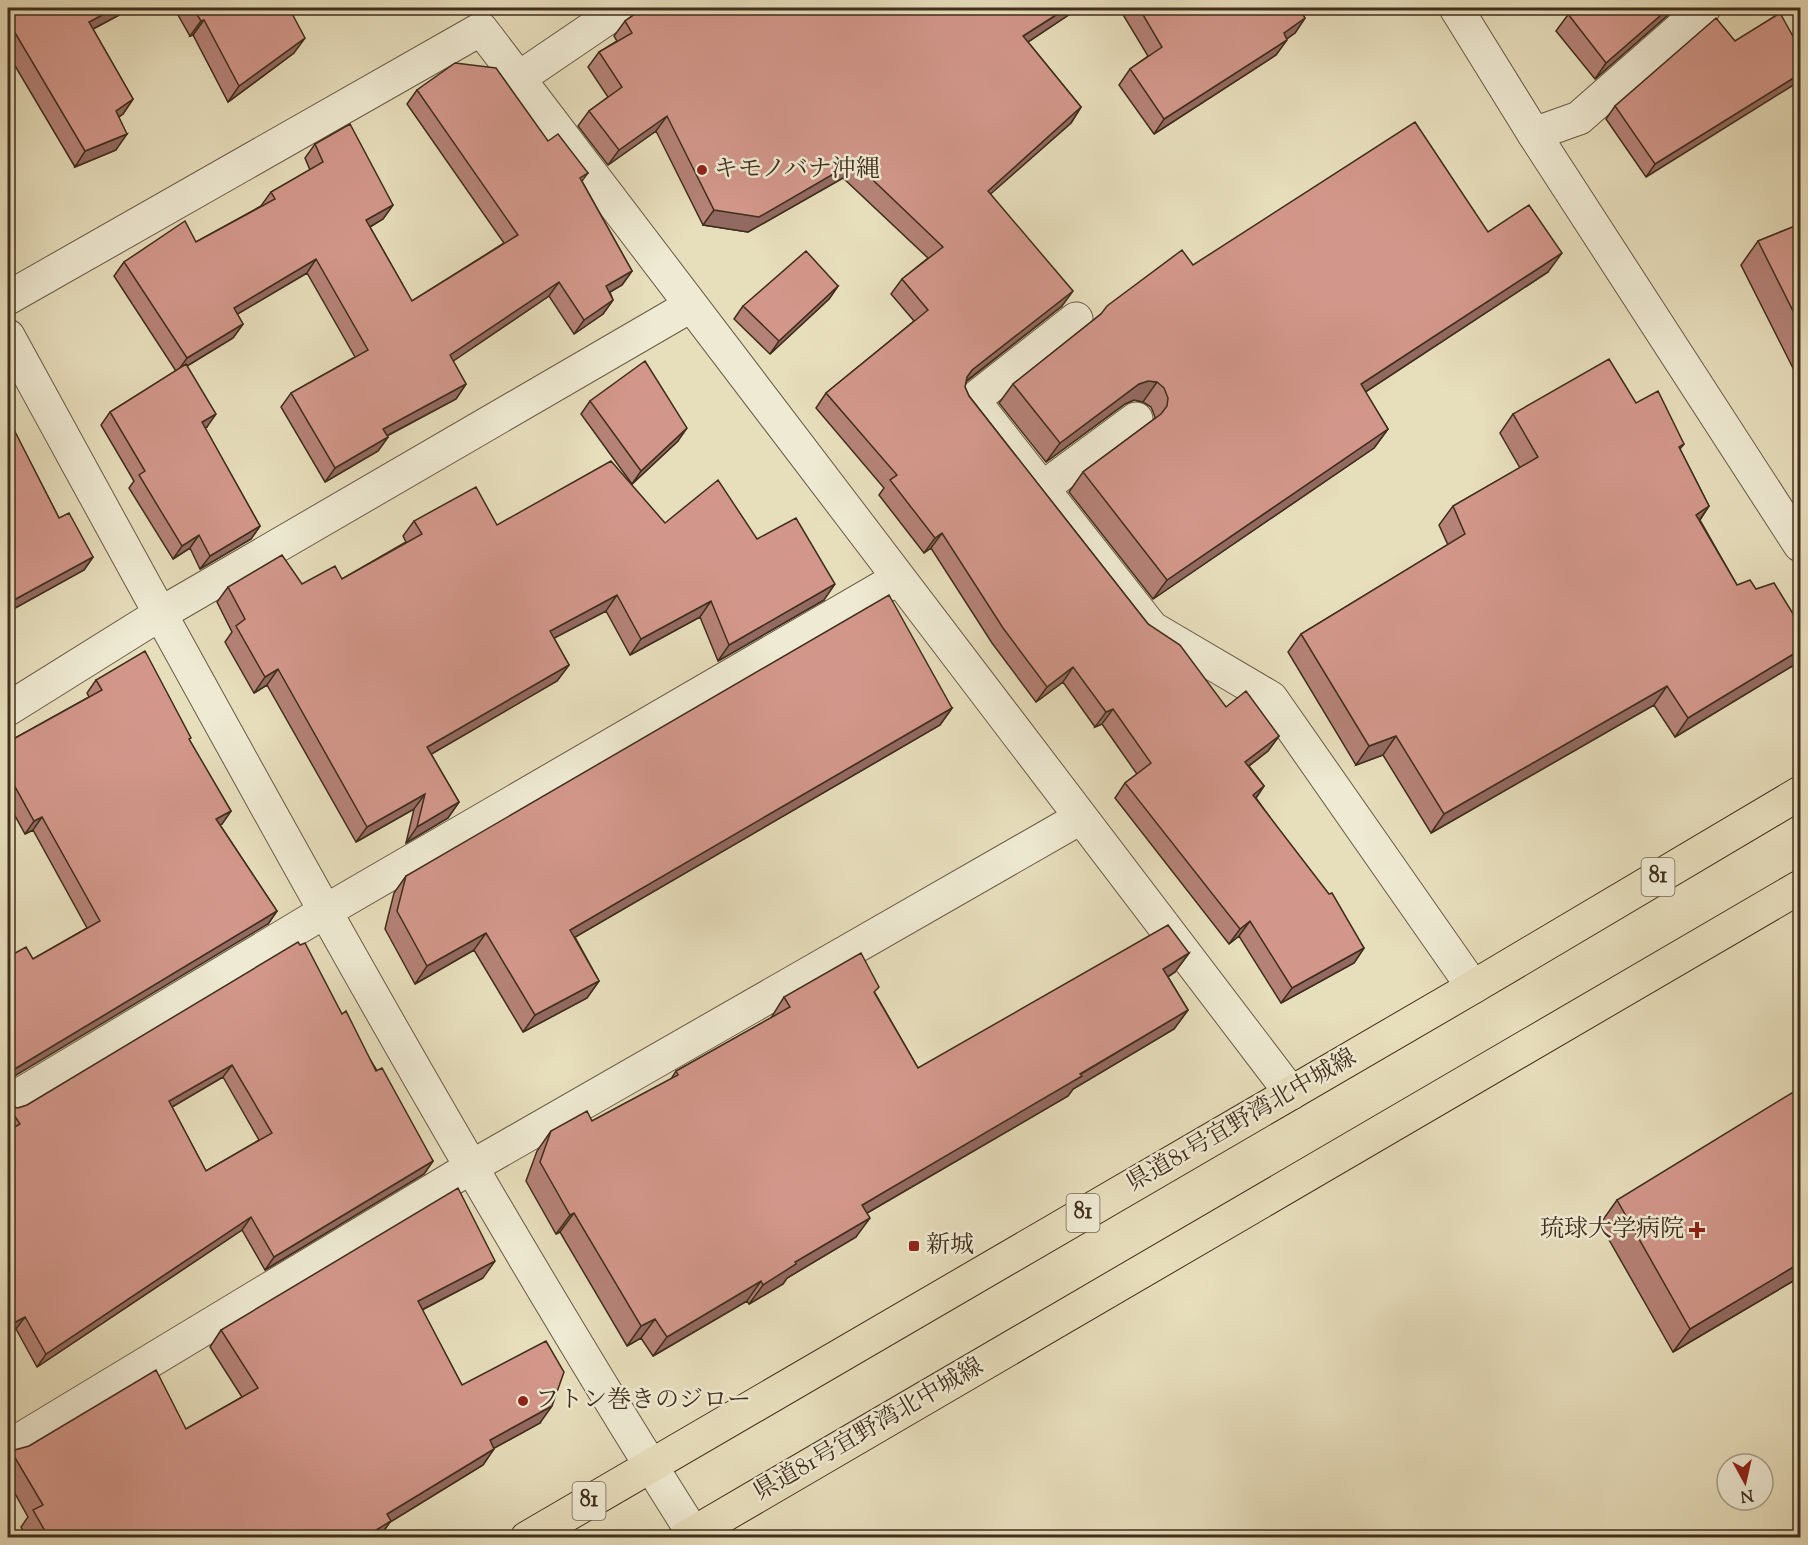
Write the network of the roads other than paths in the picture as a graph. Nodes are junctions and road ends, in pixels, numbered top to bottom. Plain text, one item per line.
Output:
1 (622, 8) edge
2 (1456, 8) edge
3 (1704, 8) edge
4 (519, 78) junction
5 (1534, 134) junction
6 (8, 298) edge
7 (690, 306) junction
8 (1076, 319) dead end
9 (8, 336) edge
10 (1136, 419) edge
11 (1044, 487) junction
12 (1800, 545) edge
13 (897, 579) junction
14 (160, 614) junction
15 (8, 709) edge
16 (1800, 793) edge
17 (1080, 818) junction
18 (1800, 887) edge
19 (324, 912) junction
20 (1473, 987) junction
21 (1291, 1093) junction
22 (8, 1102) edge
23 (473, 1167) junction
24 (8, 1447) edge
25 (650, 1465) junction
26 (689, 1535) edge
27 (527, 1538) edge

1 - 4 street
2 - 5 street
3 - 5 street
4 - 6 street
4 - 7 street
5 - 12 street
7 - 13 street
7 - 14 street
8 - 11 street
9 - 14 street
10 - 11 street
11 - 20 street
13 - 17 street
13 - 19 street
14 - 15 street
14 - 19 street
16 - 20 main road, 県道81号宜野湾北中城線 / 81
17 - 21 street
17 - 23 street
18 - 26 main road, 県道81号宜野湾北中城線
19 - 22 street
19 - 23 street
20 - 21 main road, 県道81号宜野湾北中城線 / 81
21 - 25 main road, 県道81号宜野湾北中城線 / 81
23 - 24 street
23 - 25 street
25 - 26 street
25 - 27 main road, 県道81号宜野湾北中城線 / 81

